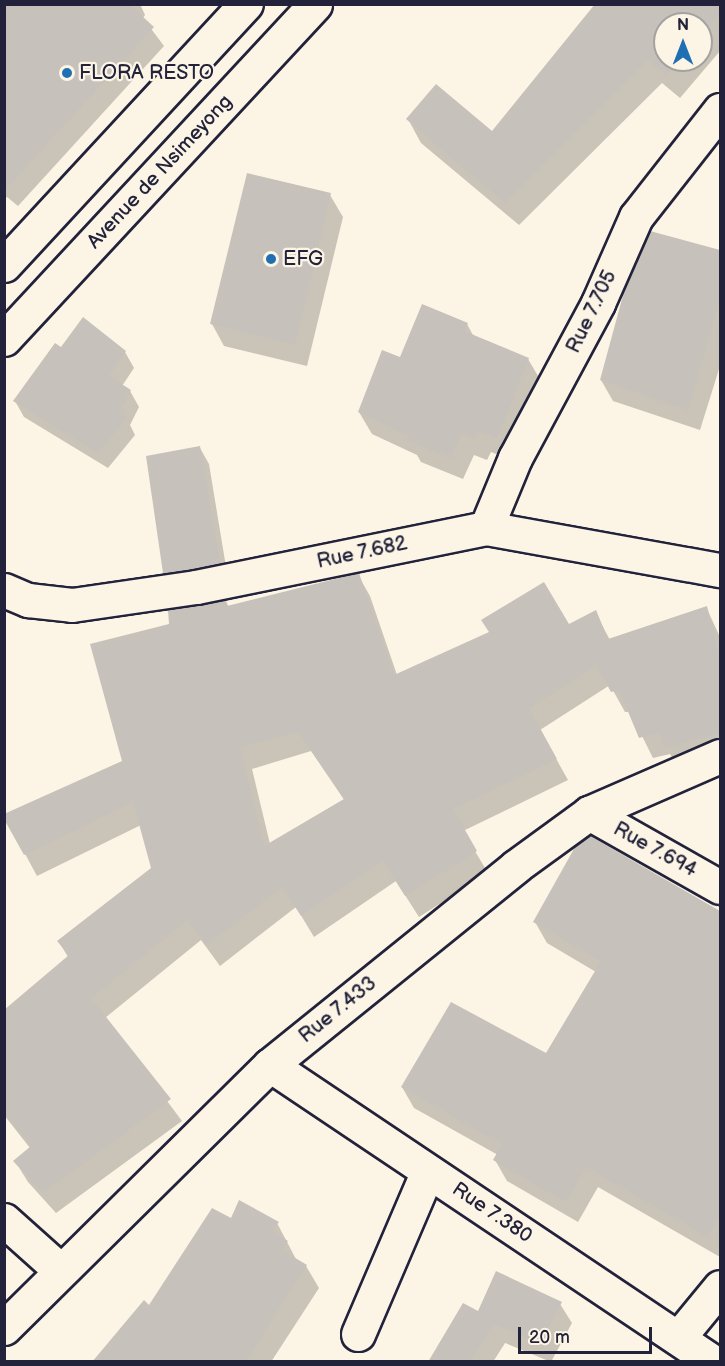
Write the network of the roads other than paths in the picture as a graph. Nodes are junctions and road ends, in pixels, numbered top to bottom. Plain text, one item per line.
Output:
1 (246, 4) edge
2 (315, 4) edge
3 (720, 110) edge
4 (4, 265) edge
5 (4, 339) edge
6 (486, 528) junction
7 (720, 570) edge
8 (4, 590) edge
9 (720, 756) edge
10 (589, 813) junction
11 (720, 887) edge
12 (270, 1065) junction
13 (428, 1171) junction
14 (4, 1220) edge
15 (60, 1270) junction
16 (720, 1287) edge
17 (4, 1328) edge
18 (357, 1334) dead end
19 (678, 1338) junction
20 (713, 1362) edge

1 - 4 street
2 - 5 street, Avenue de Nsimeyong
3 - 6 street, Rue 7.705
6 - 7 street, Rue 7.682
6 - 8 street, Rue 7.682
9 - 10 street, Rue 7.433
10 - 11 street, Rue 7.694
10 - 12 street, Rue 7.433
12 - 13 street, Rue 7.380
12 - 15 street, Rue 7.433
13 - 18 street
13 - 19 street, Rue 7.380
14 - 15 street
15 - 17 street, Rue 7.433
16 - 19 street
19 - 20 street, Rue 7.380

